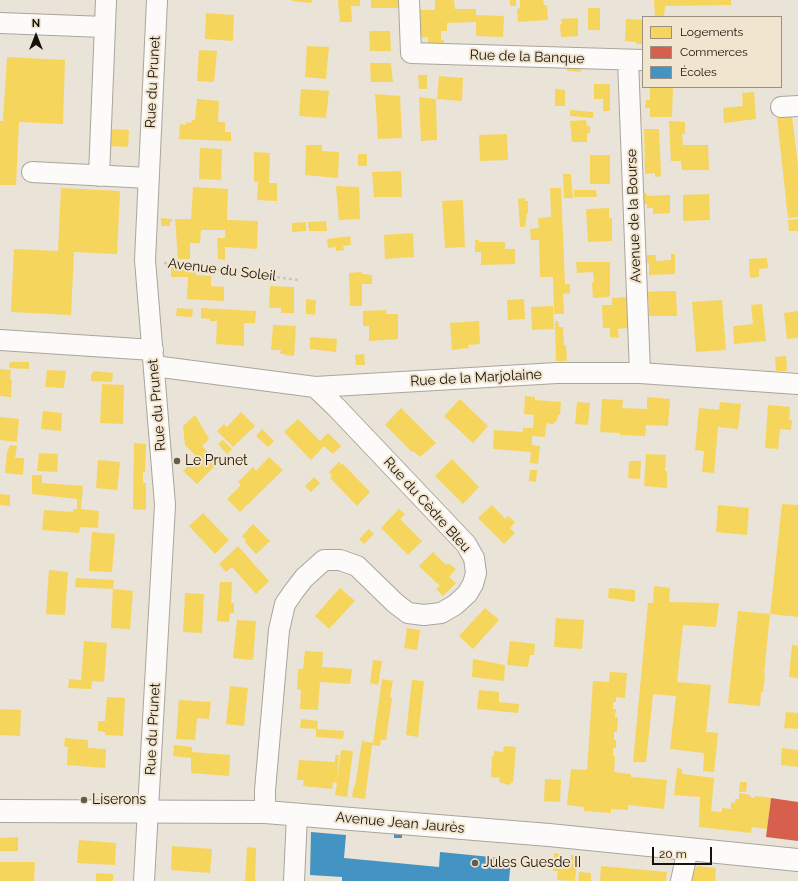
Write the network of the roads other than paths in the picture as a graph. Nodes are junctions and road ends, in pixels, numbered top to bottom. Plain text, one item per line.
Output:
1 (106, 0) edge
2 (157, 0) edge
3 (409, 0) edge
4 (0, 23) edge
5 (105, 28) junction
6 (635, 60) edge
7 (32, 172) dead end
8 (99, 176) junction
9 (149, 178) junction
10 (0, 340) edge
11 (153, 358) junction
12 (640, 373) junction
13 (798, 384) edge
14 (314, 387) junction
15 (0, 811) edge
16 (148, 811) junction
17 (265, 812) junction
18 (297, 815) junction
19 (688, 849) junction
20 (798, 860) edge
21 (144, 881) edge
22 (294, 881) edge
23 (681, 881) edge

1 - 5 street
2 - 9 street, Rue du Prunet
3 - 6 street, Rue de la Banque
4 - 5 street
5 - 8 street
6 - 12 street, Avenue de la Bourse
7 - 8 street
8 - 9 street
9 - 11 street, Rue du Prunet
10 - 11 street, Rue de la Marjolaine
11 - 14 street, Rue de la Marjolaine
11 - 16 street, Rue du Prunet
12 - 13 street, Rue de la Marjolaine
12 - 14 street, Rue de la Marjolaine
14 - 17 street, Rue du Cèdre Bleu
15 - 16 main road, Avenue Jean Jaurès
16 - 17 main road, Avenue Jean Jaurès
16 - 21 street, Rue du Prunet
17 - 18 main road, Avenue Jean Jaurès
18 - 19 main road, Avenue Jean Jaurès
18 - 22 street
19 - 20 main road, Avenue Jean Jaurès
19 - 23 street

